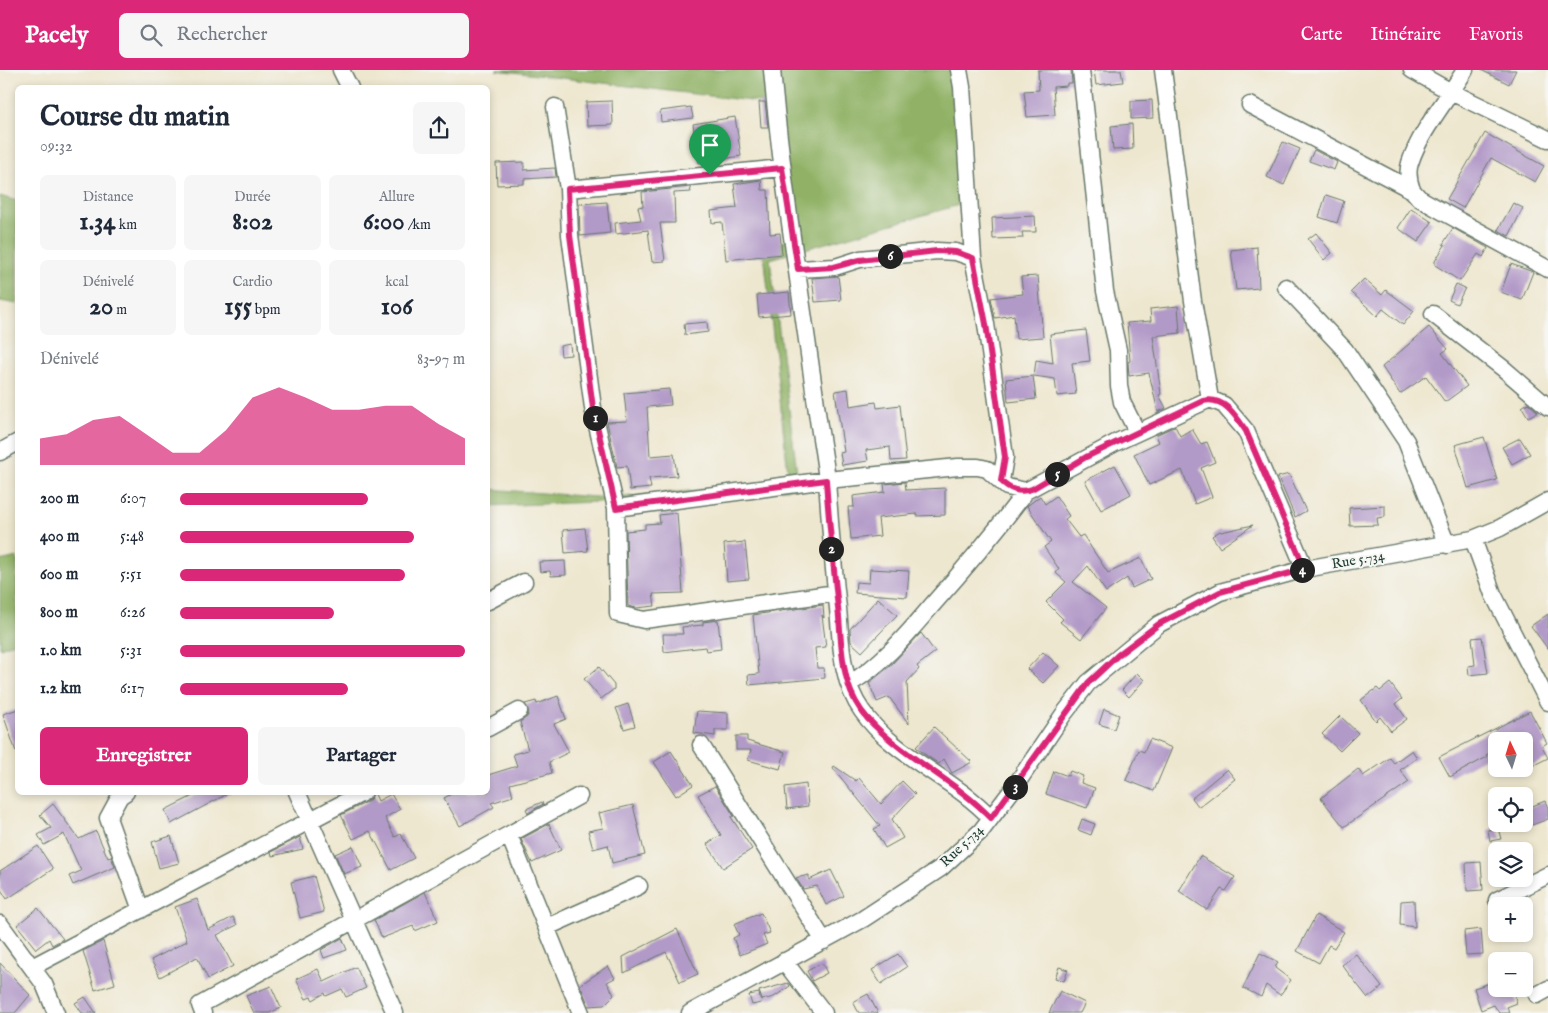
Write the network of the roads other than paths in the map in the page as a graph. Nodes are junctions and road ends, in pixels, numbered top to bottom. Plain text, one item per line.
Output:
1 (342, 70) edge
2 (772, 70) edge
3 (959, 70) edge
4 (1081, 70) edge
5 (1163, 70) edge
6 (1412, 70) edge
7 (1465, 70) edge
8 (349, 85) edge
9 (1451, 92) junction
10 (1250, 104) dead end
11 (555, 107) dead end
12 (1548, 139) edge
13 (782, 168) junction
14 (568, 189) junction
15 (1412, 190) junction
16 (973, 258) junction
17 (798, 269) junction
18 (1548, 269) edge
19 (1286, 287) dead end
20 (1434, 314) dead end
21 (1210, 399) junction
22 (1548, 407) edge
23 (1138, 432) junction
24 (15, 444) edge
25 (0, 452) edge
26 (826, 480) junction
27 (1001, 481) junction
28 (1026, 491) junction
29 (1548, 502) edge
30 (616, 508) junction
31 (1473, 539) junction
32 (1447, 545) junction
33 (1305, 569) junction
34 (524, 582) dead end
35 (836, 593) junction
36 (490, 600) edge
37 (849, 684) junction
38 (1548, 702) edge
39 (519, 711) dead end
40 (490, 727) edge
41 (701, 745) dead end
42 (122, 795) edge
43 (299, 795) edge
44 (358, 795) edge
45 (579, 796) dead end
46 (991, 818) junction
47 (310, 821) junction
48 (509, 835) junction
49 (1548, 875) edge
50 (639, 886) dead end
51 (1503, 897) edge
52 (141, 910) junction
53 (354, 920) junction
54 (0, 924) edge
55 (547, 927) junction
56 (824, 940) junction
57 (784, 962) junction
58 (32, 967) junction
59 (56, 1013) edge
60 (203, 1013) edge
61 (395, 1013) edge
62 (581, 1013) edge
63 (690, 1013) edge
64 (824, 1013) edge

1 - 8 street
2 - 13 street
3 - 16 street
4 - 23 street
5 - 21 street
6 - 9 street
7 - 9 street
9 - 12 street
9 - 15 street
10 - 15 street
11 - 14 street
13 - 14 street
13 - 17 street
14 - 30 street
15 - 18 street
16 - 17 street
16 - 27 street
17 - 26 street
19 - 32 street
20 - 22 street
21 - 23 street
21 - 33 street
23 - 28 street
24 - 25 street
26 - 27 street
26 - 30 street
26 - 35 street
27 - 28 street
28 - 37 street
29 - 31 street, Rue 5.734
30 - 35 street
31 - 32 street, Rue 5.734
31 - 38 street
32 - 33 street, Rue 5.734
33 - 46 street, Rue 5.734
34 - 36 street
35 - 37 street
37 - 46 street
39 - 40 street
41 - 56 street
42 - 52 street
43 - 47 street
44 - 47 street
45 - 48 street
46 - 56 street, Rue 5.734
47 - 52 street
47 - 53 street
48 - 53 street
48 - 55 street
49 - 51 street
50 - 55 street
52 - 58 street
53 - 60 street
53 - 61 street
54 - 58 street
55 - 62 street
56 - 57 street, Rue 5.734
57 - 63 street, Rue 5.734
57 - 64 street
58 - 59 street

